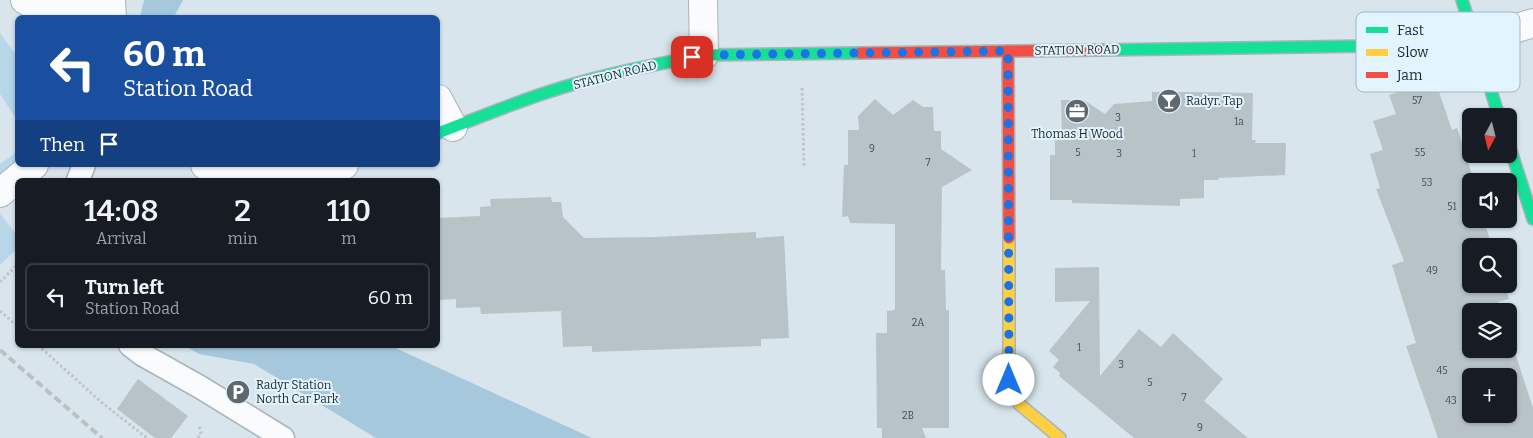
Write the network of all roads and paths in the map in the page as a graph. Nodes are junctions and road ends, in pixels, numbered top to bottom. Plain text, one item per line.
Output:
1 (25, 0) edge
2 (98, 0) edge
3 (112, 0) edge
4 (703, 0) edge
5 (1462, 0) edge
6 (1466, 12) edge
7 (32, 15) edge
8 (112, 15) edge
9 (1533, 23) edge
10 (1520, 26) edge
11 (1356, 46) edge
12 (1008, 51) junction
13 (704, 55) junction
14 (802, 86) dead end
15 (1492, 92) edge
16 (440, 108) edge
17 (1497, 108) edge
18 (445, 130) edge
19 (1515, 163) edge
20 (32, 167) edge
21 (214, 167) edge
22 (337, 167) edge
23 (804, 167) dead end
24 (18, 178) edge
25 (15, 181) edge
26 (0, 193) edge
27 (1533, 218) edge
28 (15, 267) edge
29 (0, 282) edge
30 (0, 311) edge
31 (15, 324) edge
32 (41, 348) edge
33 (135, 348) edge
34 (147, 438) edge
35 (283, 438) edge
36 (1060, 438) edge

1 - 2 street
1 - 7 street
3 - 8 street
4 - 13 street
5 - 6 street
9 - 10 street
11 - 12 street, STATION ROAD
12 - 13 street, STATION ROAD
12 - 36 street
13 - 18 street, STATION ROAD
14 - 23 path
15 - 17 street
16 - 18 street, STATION ROAD
19 - 27 street
20 - 24 street
21 - 22 street
25 - 26 street
28 - 29 path
30 - 31 path
32 - 34 path
33 - 35 lane

